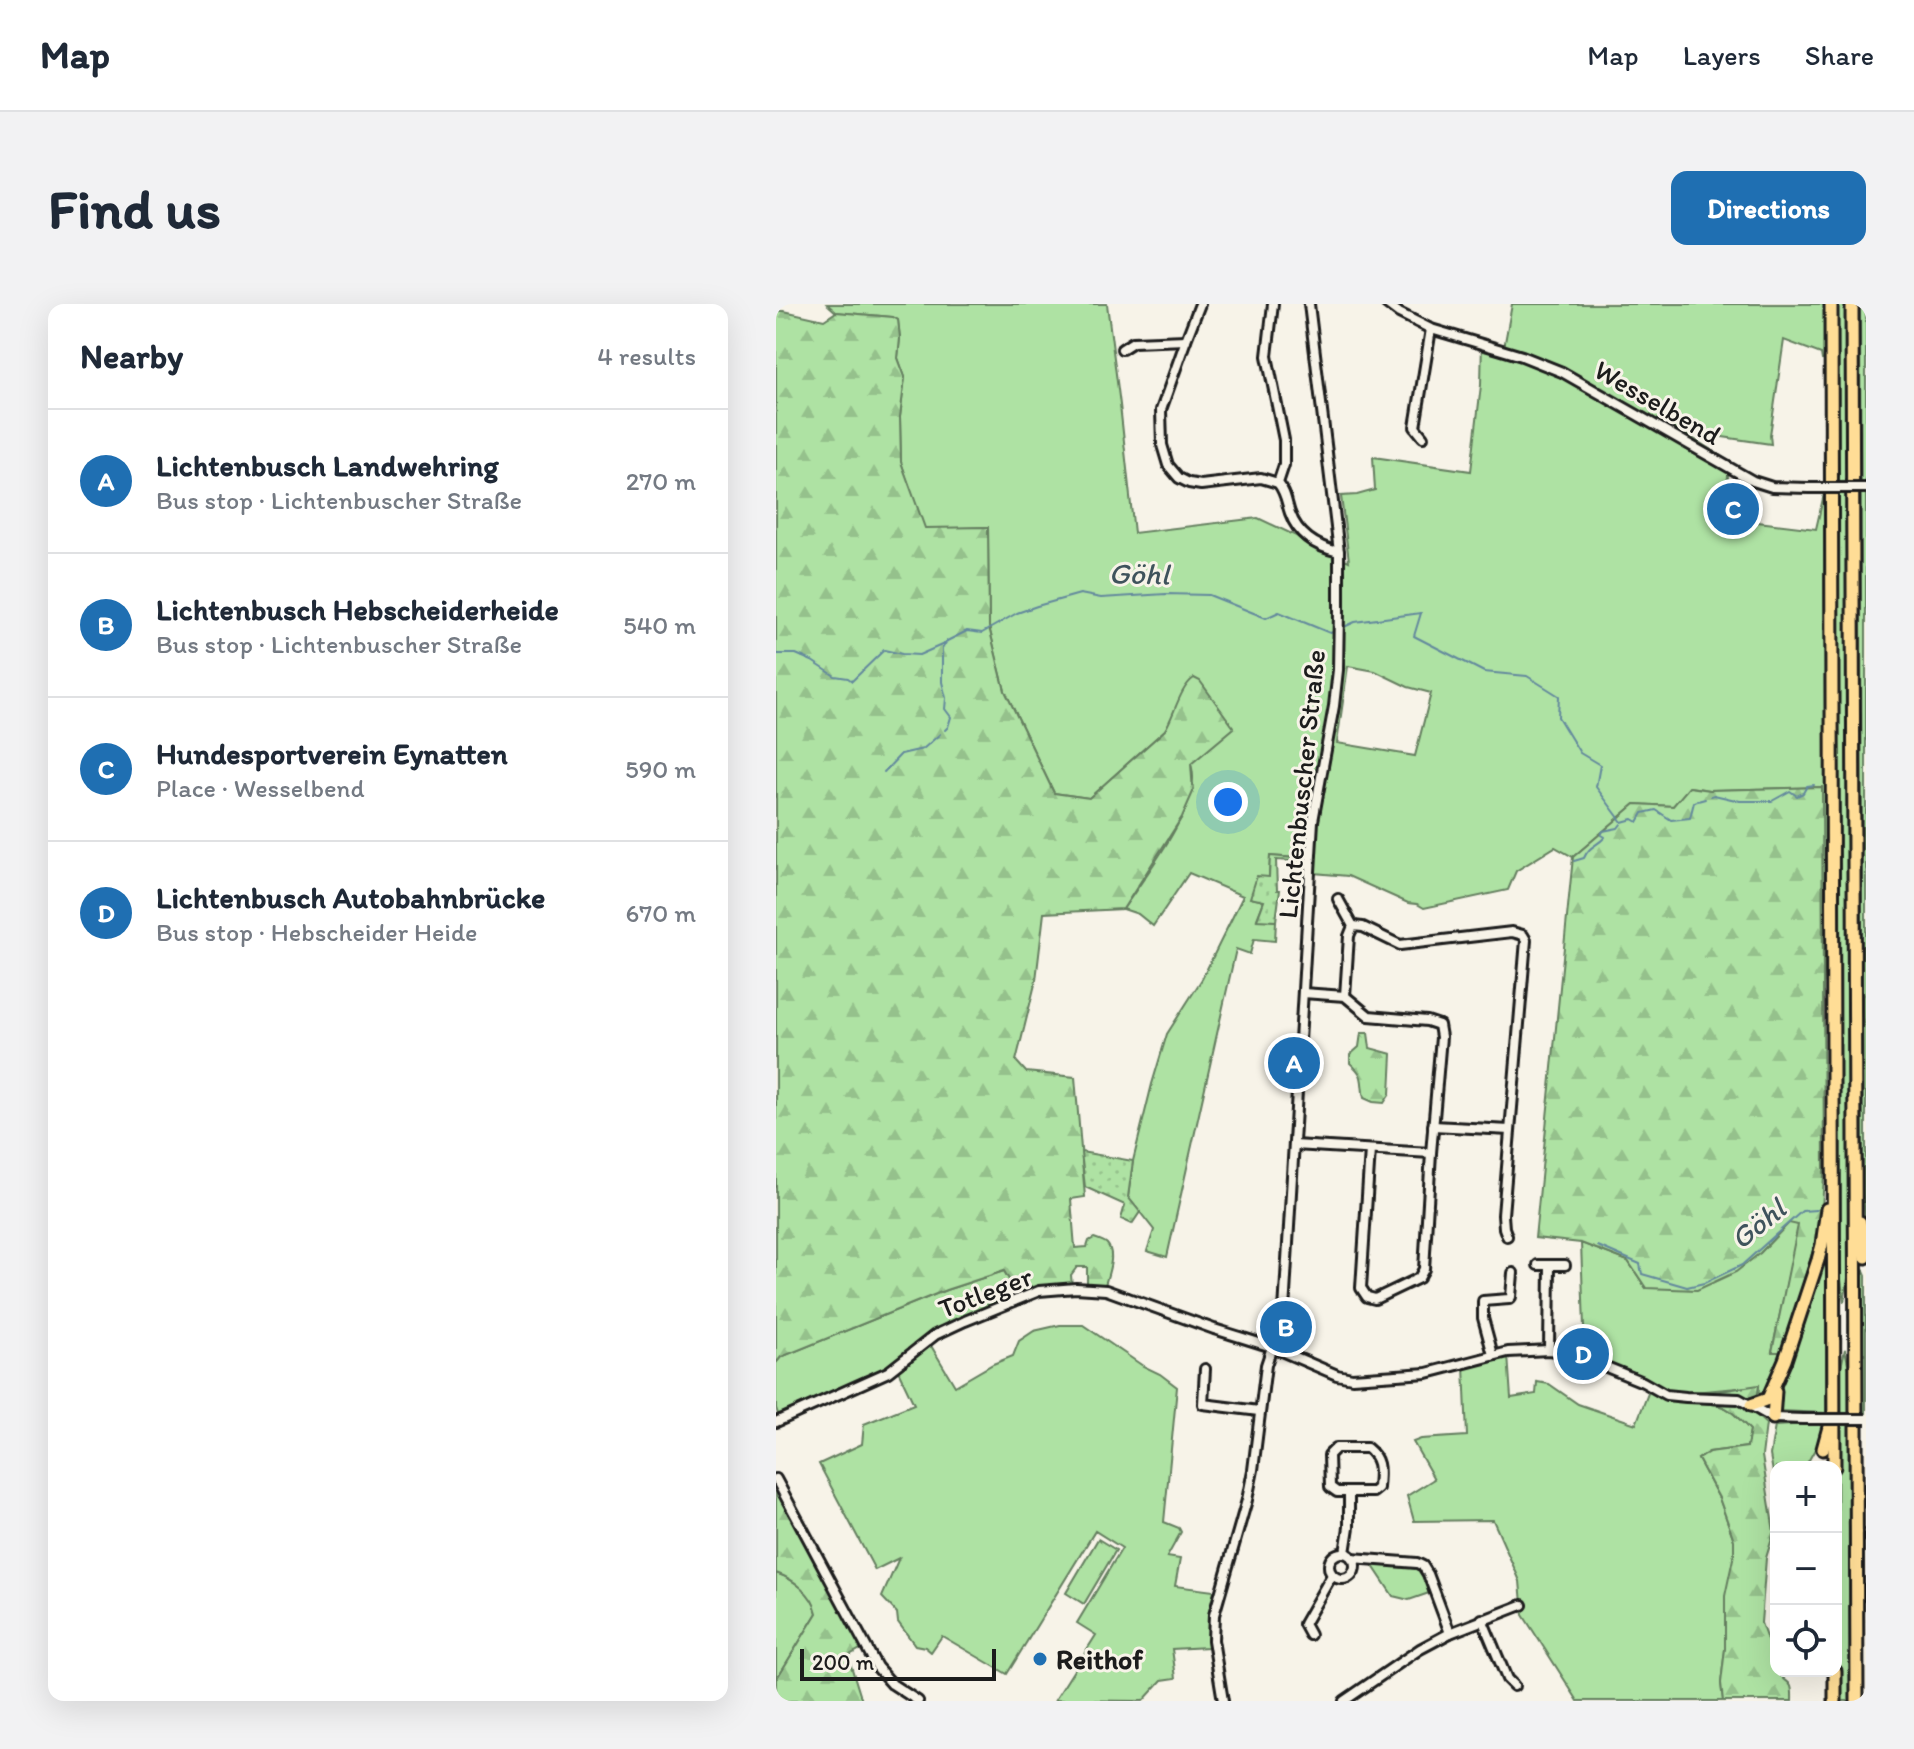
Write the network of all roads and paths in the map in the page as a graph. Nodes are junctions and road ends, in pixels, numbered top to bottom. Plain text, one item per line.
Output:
1 (1200, 304) edge
2 (1273, 304) edge
3 (1309, 304) edge
4 (1387, 304) edge
5 (1831, 304) edge
6 (1852, 304) edge
7 (1431, 329) junction
8 (1186, 340) junction
9 (1122, 349) dead end
10 (1423, 437) dead end
11 (1278, 483) junction
12 (1866, 488) edge
13 (1339, 552) junction
14 (1338, 899) dead end
15 (1353, 926) junction
16 (1303, 993) junction
17 (1345, 996) junction
18 (1433, 1126) junction
19 (1510, 1130) junction
20 (1294, 1145) junction
21 (1370, 1150) junction
22 (1431, 1153) junction
23 (1834, 1182) junction
24 (1855, 1207) junction
25 (1507, 1236) dead end
26 (1866, 1257) edge
27 (1538, 1265) dead end
28 (1550, 1265) junction
29 (1565, 1265) dead end
30 (1513, 1273) dead end
31 (1272, 1347) junction
32 (1549, 1350) junction
33 (1493, 1355) junction
34 (1205, 1369) dead end
35 (1778, 1379) junction
36 (1751, 1405) junction
37 (1834, 1407) junction
38 (1259, 1411) junction
39 (1773, 1418) junction
40 (1866, 1419) edge
41 (776, 1422) edge
42 (1823, 1449) dead end
43 (1834, 1461) edge
44 (776, 1479) edge
45 (1349, 1492) junction
46 (1348, 1556) junction
47 (1332, 1575) junction
48 (1522, 1605) dead end
49 (1482, 1619) junction
50 (1450, 1633) junction
51 (1310, 1635) dead end
52 (1857, 1668) junction
53 (1835, 1677) edge
54 (1514, 1686) dead end
55 (918, 1701) edge
56 (1223, 1701) edge
57 (1344, 1701) edge
58 (1835, 1701) edge
59 (1857, 1701) edge
60 (1865, 1701) edge

1 - 8 street
2 - 11 street
3 - 13 street, Lichtenbuscher Straße
4 - 7 street, Wesselbend
5 - 23 highway
6 - 24 highway
7 - 10 street
7 - 12 street, Wesselbend, bridge
8 - 9 street
8 - 11 street
11 - 13 street
13 - 16 street, Lichtenbuscher Straße
14 - 15 street
15 - 17 street
15 - 19 street
16 - 17 street
16 - 20 street, Lichtenbuscher Straße
17 - 18 street
18 - 19 street
18 - 22 street
19 - 25 street
20 - 21 street
20 - 31 street, Lichtenbuscher Straße
21 - 22 street
21 - 22 street
23 - 35 highway
23 - 37 highway
24 - 26 highway
24 - 52 highway
27 - 28 street
28 - 29 street
28 - 32 street
30 - 33 street
31 - 33 street, Totleger
31 - 38 street, Lichtenbuscher Straße
31 - 41 street, Totleger
32 - 33 street, Totleger
32 - 36 street, Totleger
34 - 38 street
35 - 36 highway
35 - 39 highway
36 - 39 street, Totleger
37 - 42 highway
37 - 43 highway
38 - 56 street, Lichtenbuscher Straße
39 - 40 street, bridge
44 - 55 street
45 - 45 street
45 - 46 street
46 - 47 street
46 - 47 street
46 - 50 street
47 - 51 street
48 - 49 street
49 - 50 street
49 - 54 street
50 - 57 street
52 - 59 highway
52 - 60 highway
53 - 58 highway

